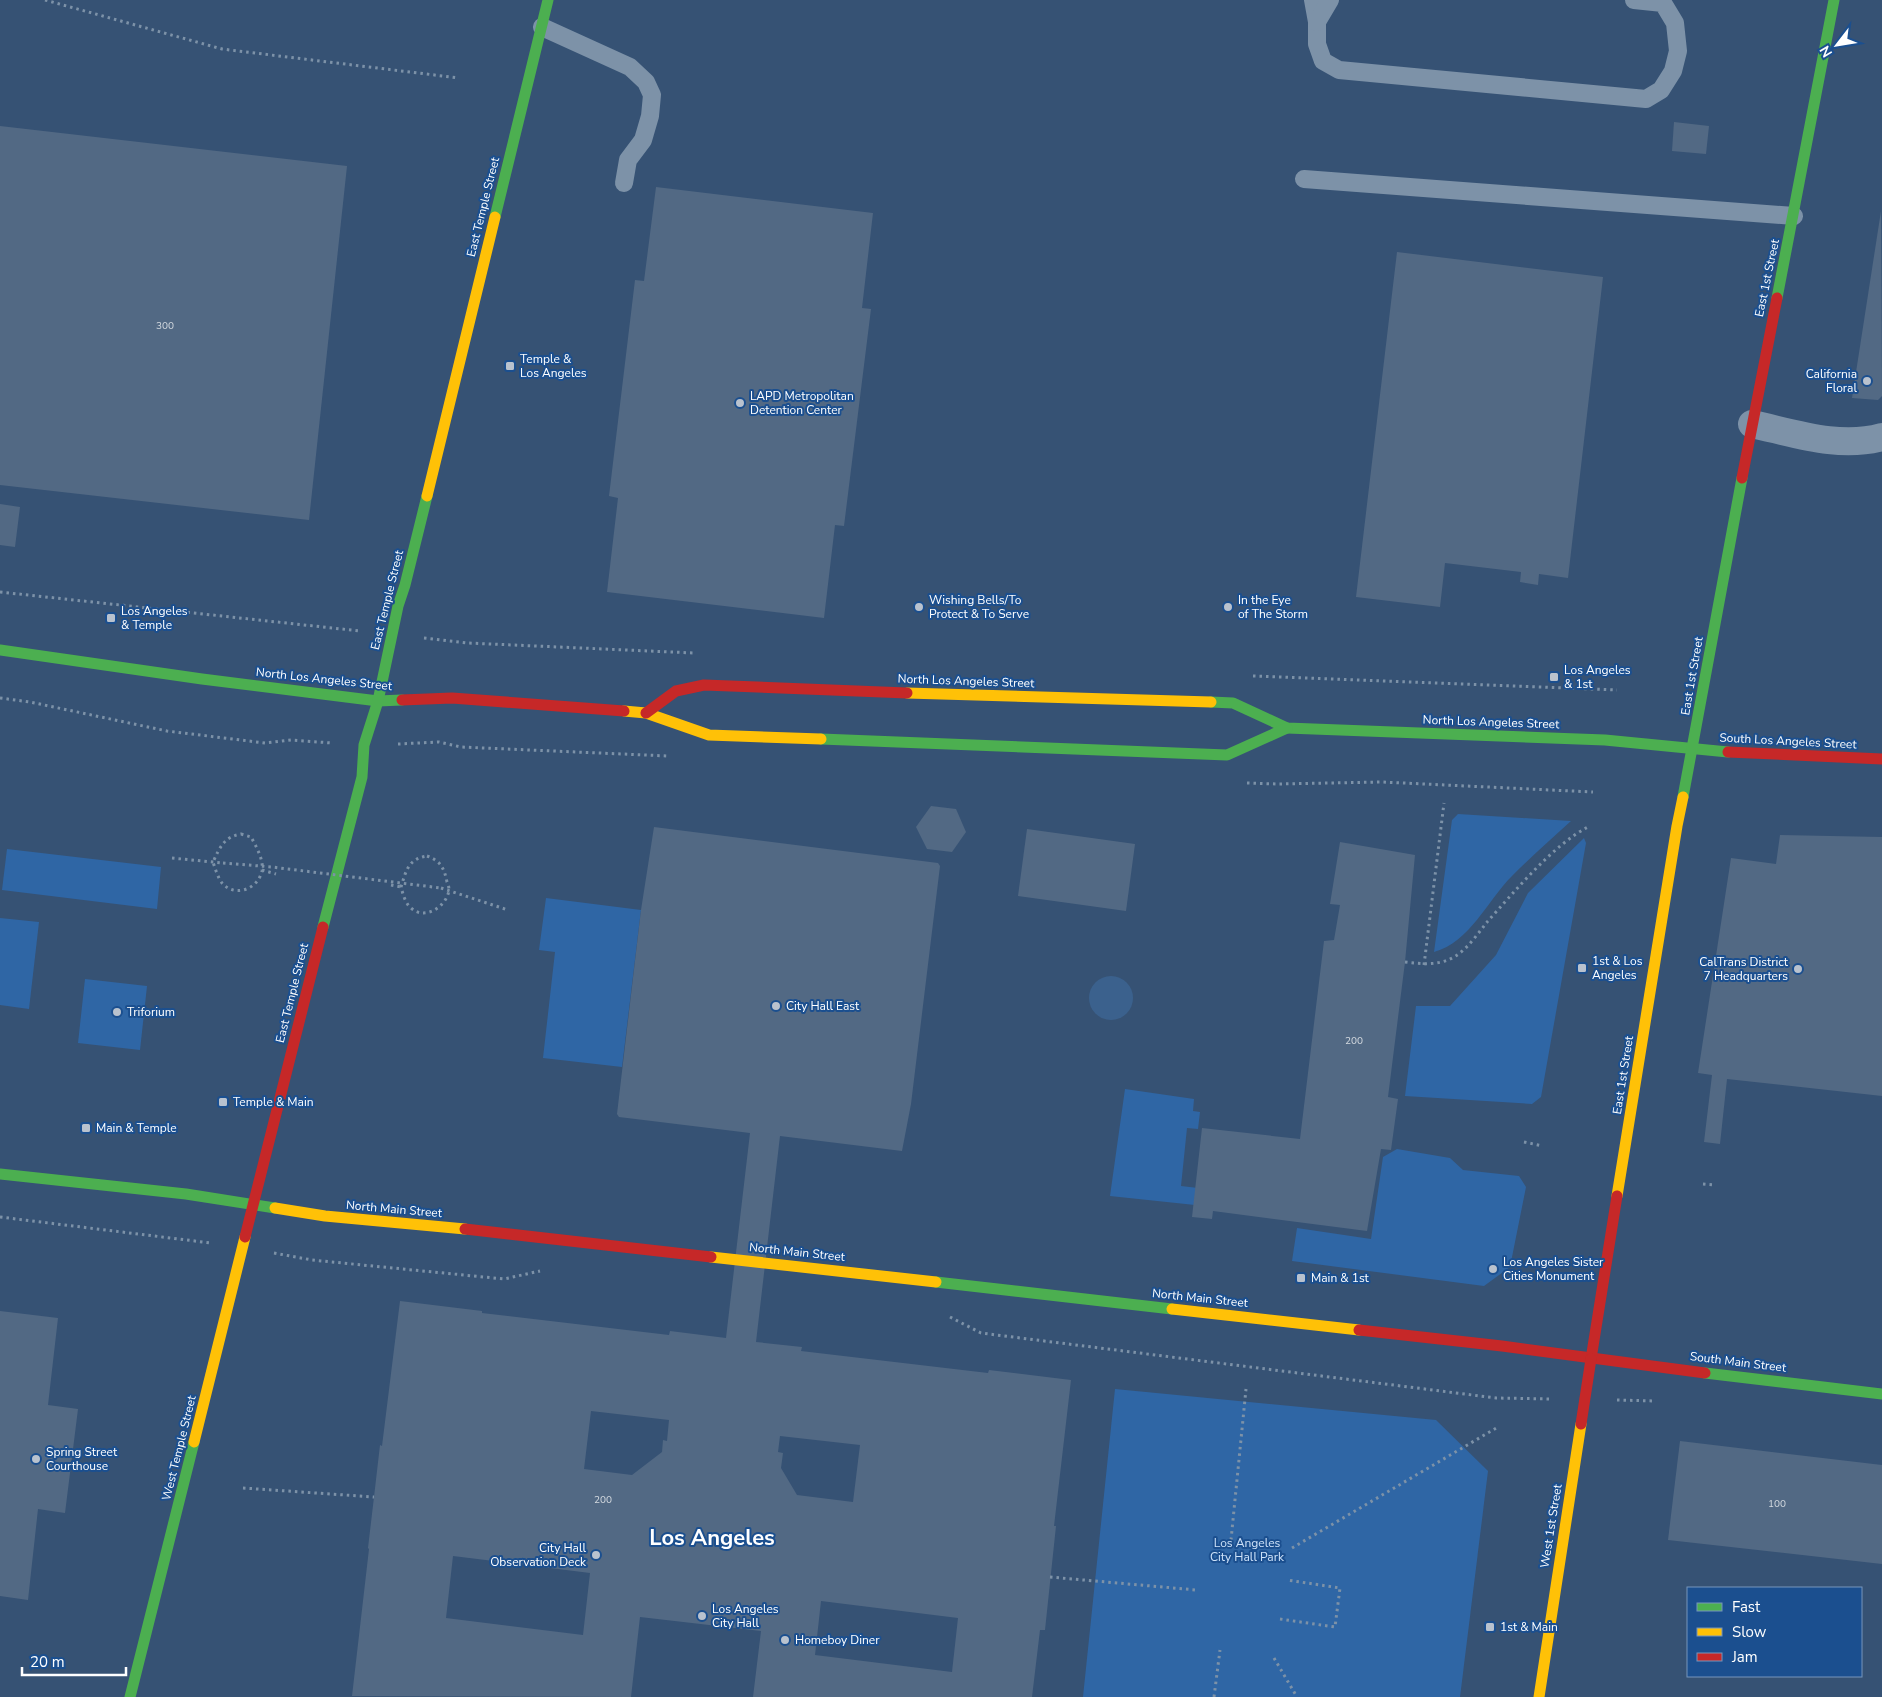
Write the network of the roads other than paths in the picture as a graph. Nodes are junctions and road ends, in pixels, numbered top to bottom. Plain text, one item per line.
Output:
1 (548, 0) edge
2 (1313, 0) edge
3 (1330, 0) edge
4 (1634, 0) edge
5 (1834, 0) edge
6 (1317, 22) junction
7 (542, 27) junction
8 (1304, 179) dead end
9 (624, 184) dead end
10 (1794, 216) junction
11 (1752, 424) junction
12 (1882, 437) edge
13 (0, 650) edge
14 (378, 701) junction
15 (646, 713) junction
16 (1287, 728) junction
17 (1693, 750) junction
18 (1882, 759) edge
19 (0, 1174) edge
20 (254, 1206) junction
21 (1591, 1359) junction
22 (1882, 1394) edge
23 (130, 1697) edge
24 (1540, 1697) edge

1 - 7 main road, East Temple Street
2 - 6 lane
3 - 6 lane
4 - 6 lane
5 - 10 main road, East 1st Street
7 - 9 lane
7 - 14 main road, East Temple Street
8 - 10 lane
10 - 11 main road, East 1st Street
11 - 12 street
11 - 17 main road, East 1st Street
13 - 14 main road, North Los Angeles Street
14 - 15 main road, North Los Angeles Street
14 - 20 main road, East Temple Street
15 - 16 main road, North Los Angeles Street
15 - 16 main road, North Los Angeles Street
16 - 17 main road, North Los Angeles Street
17 - 18 main road, South Los Angeles Street
17 - 21 main road, East 1st Street
19 - 20 main road, North Main Street
20 - 21 main road, North Main Street
20 - 23 main road, West Temple Street
21 - 22 main road, South Main Street
21 - 24 main road, West 1st Street

